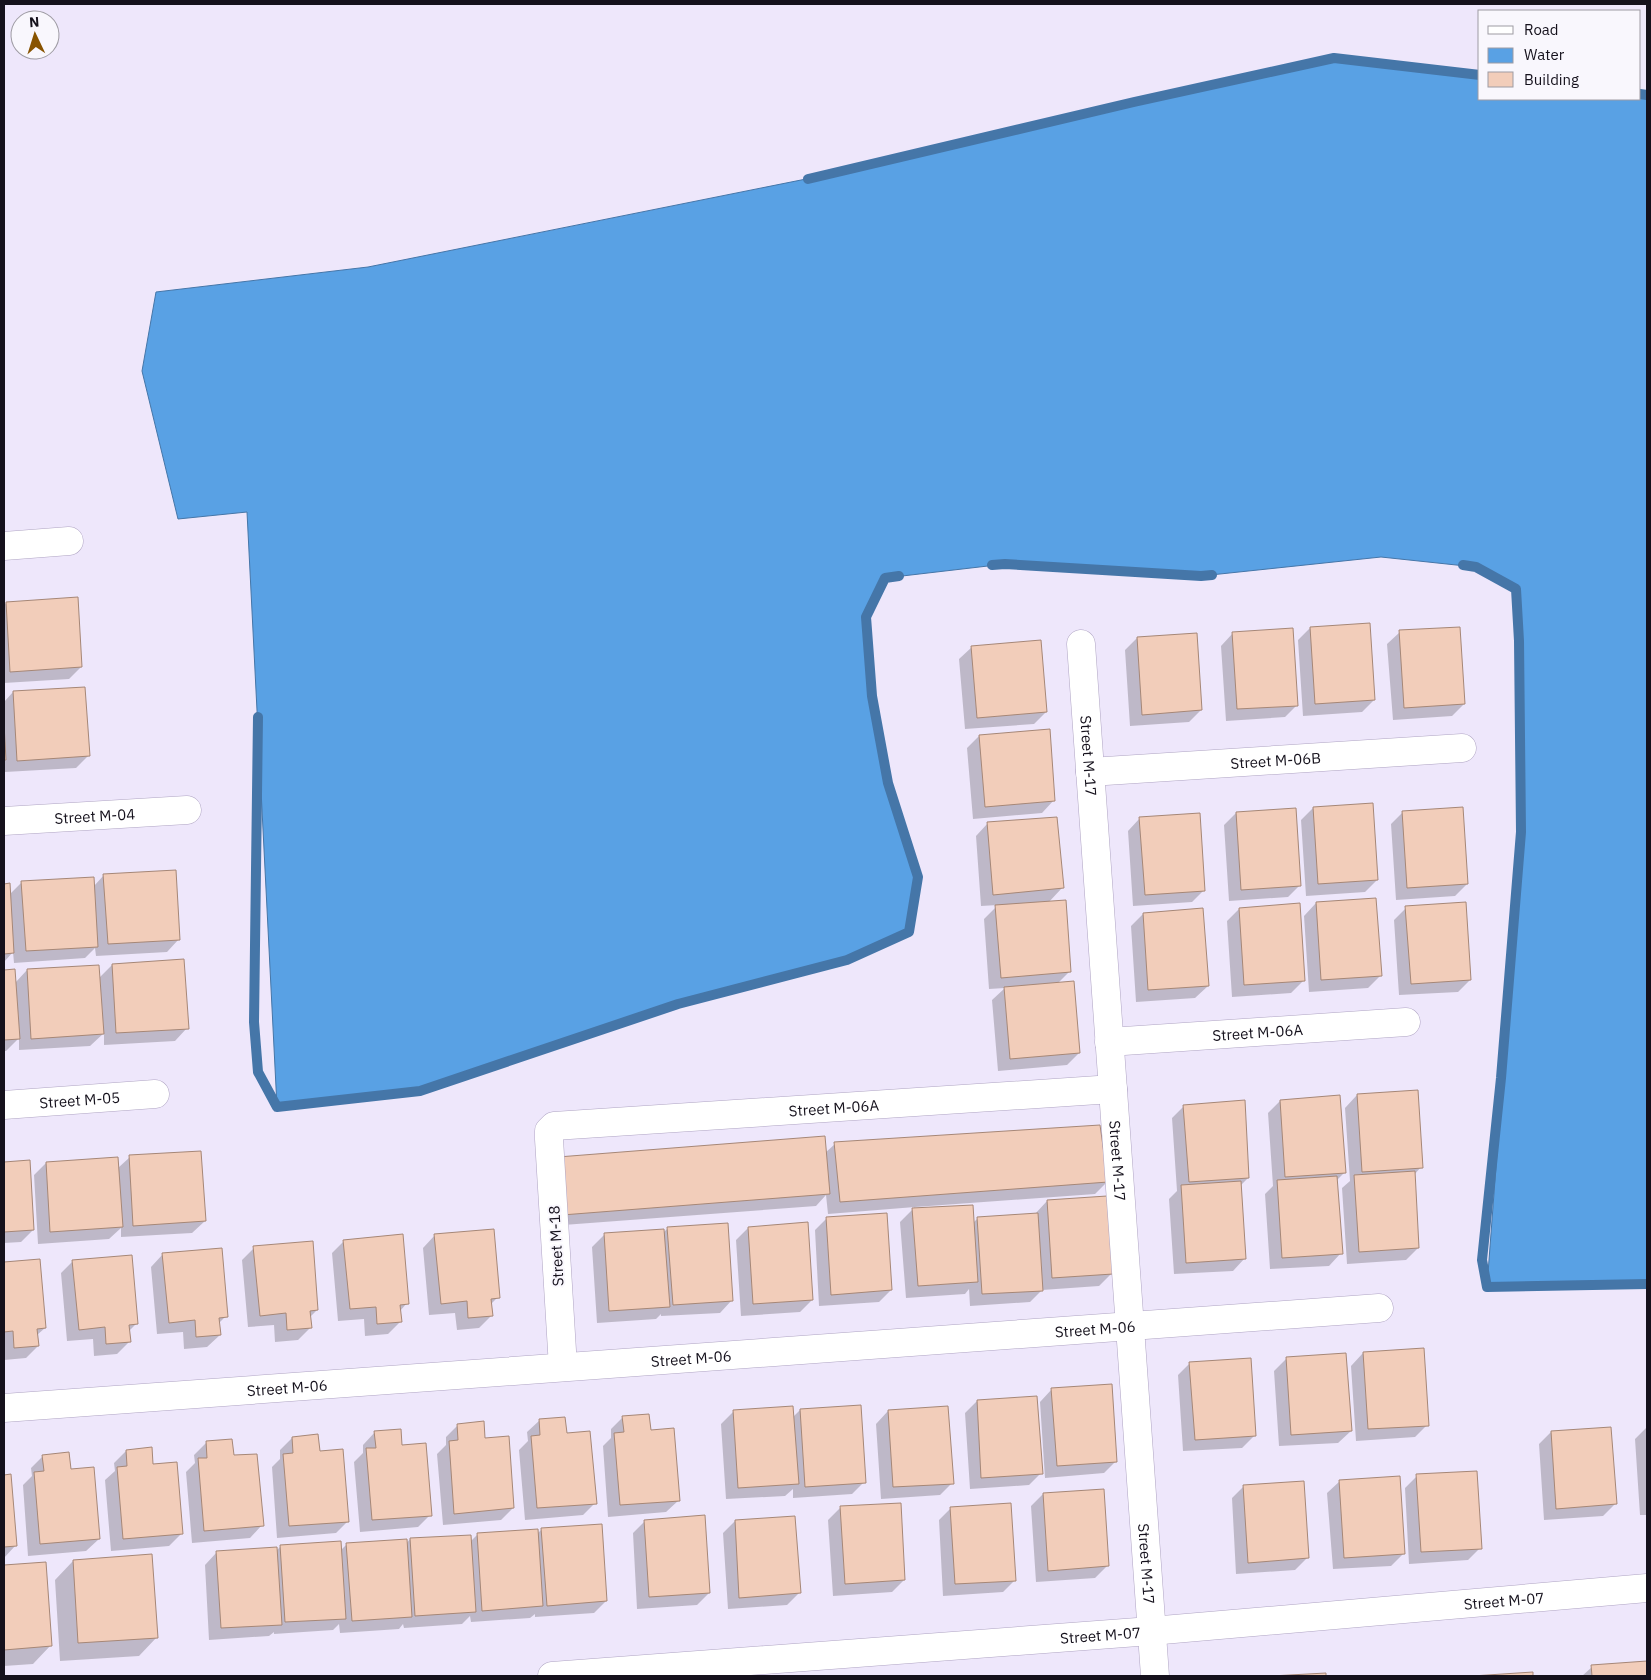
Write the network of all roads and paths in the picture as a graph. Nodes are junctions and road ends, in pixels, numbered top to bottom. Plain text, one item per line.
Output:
1 (69, 541) dead end
2 (4, 546) edge
3 (1081, 644) dead end
4 (1462, 748) dead end
5 (1090, 772) junction
6 (187, 810) dead end
7 (4, 821) edge
8 (1406, 1022) dead end
9 (1109, 1042) junction
10 (1113, 1089) junction
11 (155, 1094) dead end
12 (4, 1105) edge
13 (554, 1126) joint
14 (1379, 1308) dead end
15 (1129, 1326) junction
16 (563, 1367) junction
17 (4, 1408) edge
18 (1647, 1588) edge
19 (1151, 1631) junction
20 (552, 1676) edge
21 (1154, 1676) edge

1 - 2 street
3 - 5 street, Street M-17
4 - 5 street, Street M-06B
5 - 9 street, Street M-17
6 - 7 street, Street M-04
8 - 9 street, Street M-06A
9 - 10 street, Street M-17
10 - 13 street, Street M-06A
10 - 15 street, Street M-17
11 - 12 street, Street M-05
13 - 16 street, Street M-18
14 - 15 street, Street M-06
15 - 16 street, Street M-06
15 - 19 street, Street M-17
16 - 17 street, Street M-06
18 - 19 street, Street M-07
19 - 20 street, Street M-07
19 - 21 street, Street M-17

